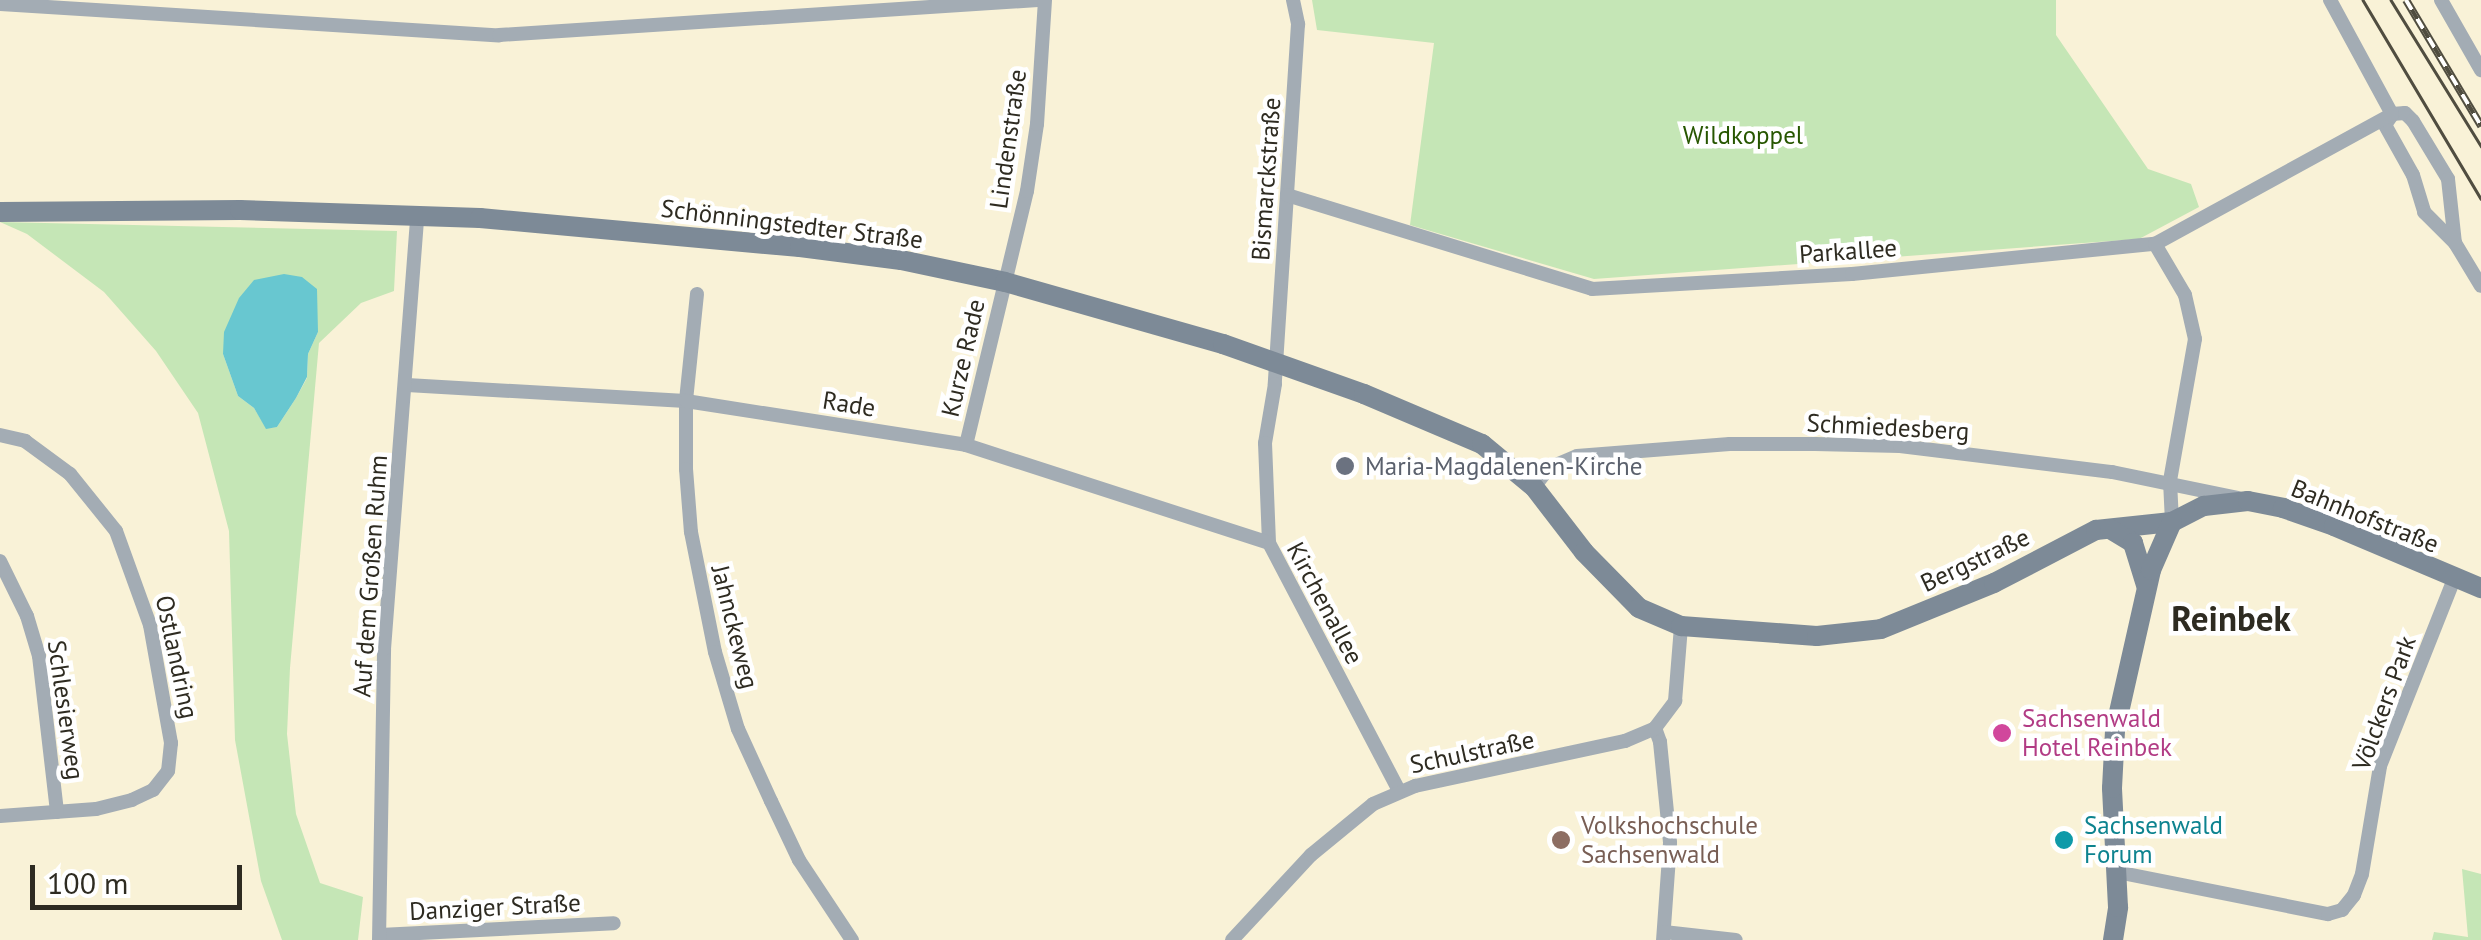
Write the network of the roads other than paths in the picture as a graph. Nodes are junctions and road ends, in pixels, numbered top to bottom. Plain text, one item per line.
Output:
1 (1041, 0) edge
2 (1293, 0) edge
3 (2330, 0) edge
4 (2441, 0) edge
5 (0, 4) edge
6 (2481, 70) edge
7 (2392, 114) junction
8 (1288, 195) junction
9 (0, 212) edge
10 (417, 216) junction
11 (2455, 242) junction
12 (2155, 244) junction
13 (1004, 282) junction
14 (2481, 286) edge
15 (698, 294) dead end
16 (1276, 362) junction
17 (407, 385) junction
18 (686, 401) junction
19 (0, 435) edge
20 (966, 445) junction
21 (2170, 480) junction
22 (1534, 487) junction
23 (2248, 501) junction
24 (2172, 522) junction
25 (2142, 526) junction
26 (2108, 528) junction
27 (1268, 543) junction
28 (0, 561) edge
29 (2152, 570) junction
30 (2454, 579) junction
31 (2481, 588) edge
32 (2146, 592) junction
33 (1680, 626) junction
34 (1654, 728) junction
35 (1399, 791) junction
36 (56, 812) junction
37 (0, 816) edge
38 (2118, 872) junction
39 (614, 923) dead end
40 (1664, 936) edge
41 (379, 938) edge
42 (852, 940) edge
43 (1232, 940) edge
44 (1736, 940) edge
45 (2113, 940) edge

1 - 5 street
1 - 13 street, Lindenstraße
2 - 8 street, Bismarckstraße
3 - 7 street
4 - 6 street
7 - 11 street
7 - 11 street
7 - 12 street, Parkallee
8 - 12 street, Parkallee
8 - 16 street, Bismarckstraße
9 - 10 main road, Schönningstedter Straße
10 - 13 main road, Schönningstedter Straße
10 - 17 street, Auf dem Großen Ruhm
11 - 14 street
12 - 21 street
13 - 16 main road, Schönningstedter Straße
13 - 20 street, Kurze Rade
15 - 18 street, Jahnckeweg
16 - 22 main road, Schönningstedter Straße
16 - 27 street, Kirchenallee
17 - 18 street, Rade
17 - 41 street, Auf dem Großen Ruhm
18 - 20 street, Rade
18 - 42 street, Jahnckeweg
19 - 36 street, Ostlandring
20 - 27 street, Rade
21 - 22 street, Schmiedesberg
21 - 23 street, Schmiedesberg
21 - 24 street
22 - 33 main road, Schönningstedter Straße
23 - 24 main road, Bahnhofstraße
23 - 30 main road, Bahnhofstraße
24 - 25 main road, Bergstraße
24 - 29 main road
25 - 26 main road, Bergstraße
25 - 29 main road
26 - 32 main road
26 - 33 main road, Bergstraße
27 - 35 street, Kirchenallee
28 - 36 street, Schlesierweg
29 - 32 main road
30 - 31 main road, Bahnhofstraße
30 - 38 street, Völckers Park
32 - 38 main road
33 - 34 street
34 - 35 street, Schulstraße
34 - 40 street
35 - 43 street, Schulstraße
36 - 37 street, Ostlandring
38 - 45 main road
39 - 41 street, Danziger Straße
40 - 44 street

